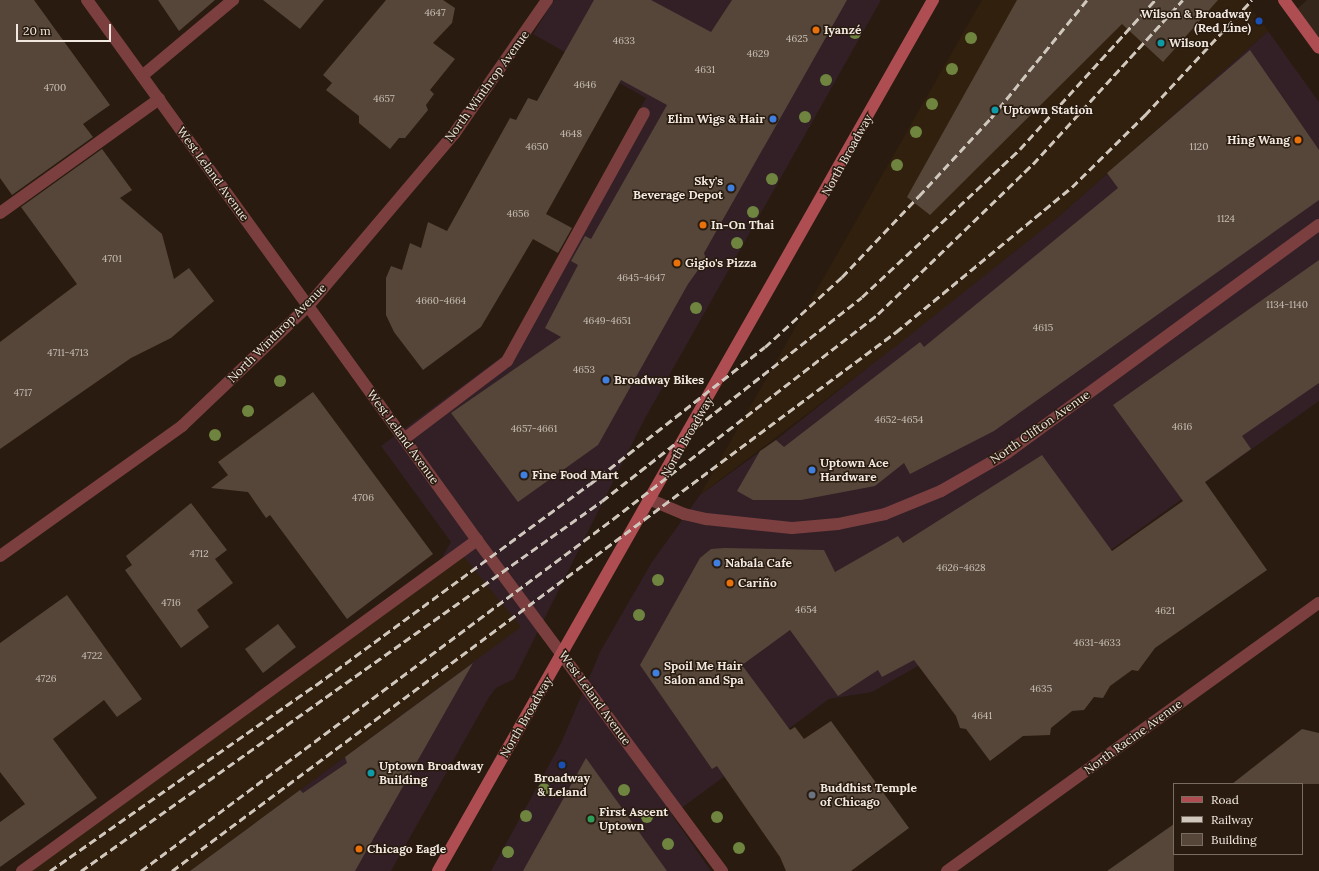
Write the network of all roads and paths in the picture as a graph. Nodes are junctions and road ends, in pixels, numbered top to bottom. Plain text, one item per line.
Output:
1 (87, 0) edge
2 (233, 0) edge
3 (547, 0) edge
4 (933, 0) edge
5 (1284, 0) edge
6 (1319, 48) edge
7 (142, 76) junction
8 (158, 99) junction
9 (644, 113) dead end
10 (0, 214) edge
11 (1319, 225) edge
12 (308, 306) junction
13 (404, 439) junction
14 (651, 500) junction
15 (477, 540) junction
16 (0, 556) edge
17 (1319, 603) edge
18 (562, 653) junction
19 (22, 871) edge
20 (438, 871) edge
21 (722, 871) edge
22 (947, 871) edge

1 - 7 street, West Leland Avenue
2 - 7 street
3 - 12 street, North Winthrop Avenue
4 - 14 main road, North Broadway
5 - 6 main road
7 - 8 street, West Leland Avenue
8 - 10 street
8 - 12 street, West Leland Avenue
9 - 13 street
11 - 14 street, North Clifton Avenue
12 - 13 street, West Leland Avenue
12 - 16 street, North Winthrop Avenue
13 - 15 street, West Leland Avenue
14 - 18 main road, North Broadway
15 - 18 street, West Leland Avenue
15 - 19 street
17 - 22 street, North Racine Avenue
18 - 20 main road, North Broadway
18 - 21 street, West Leland Avenue

